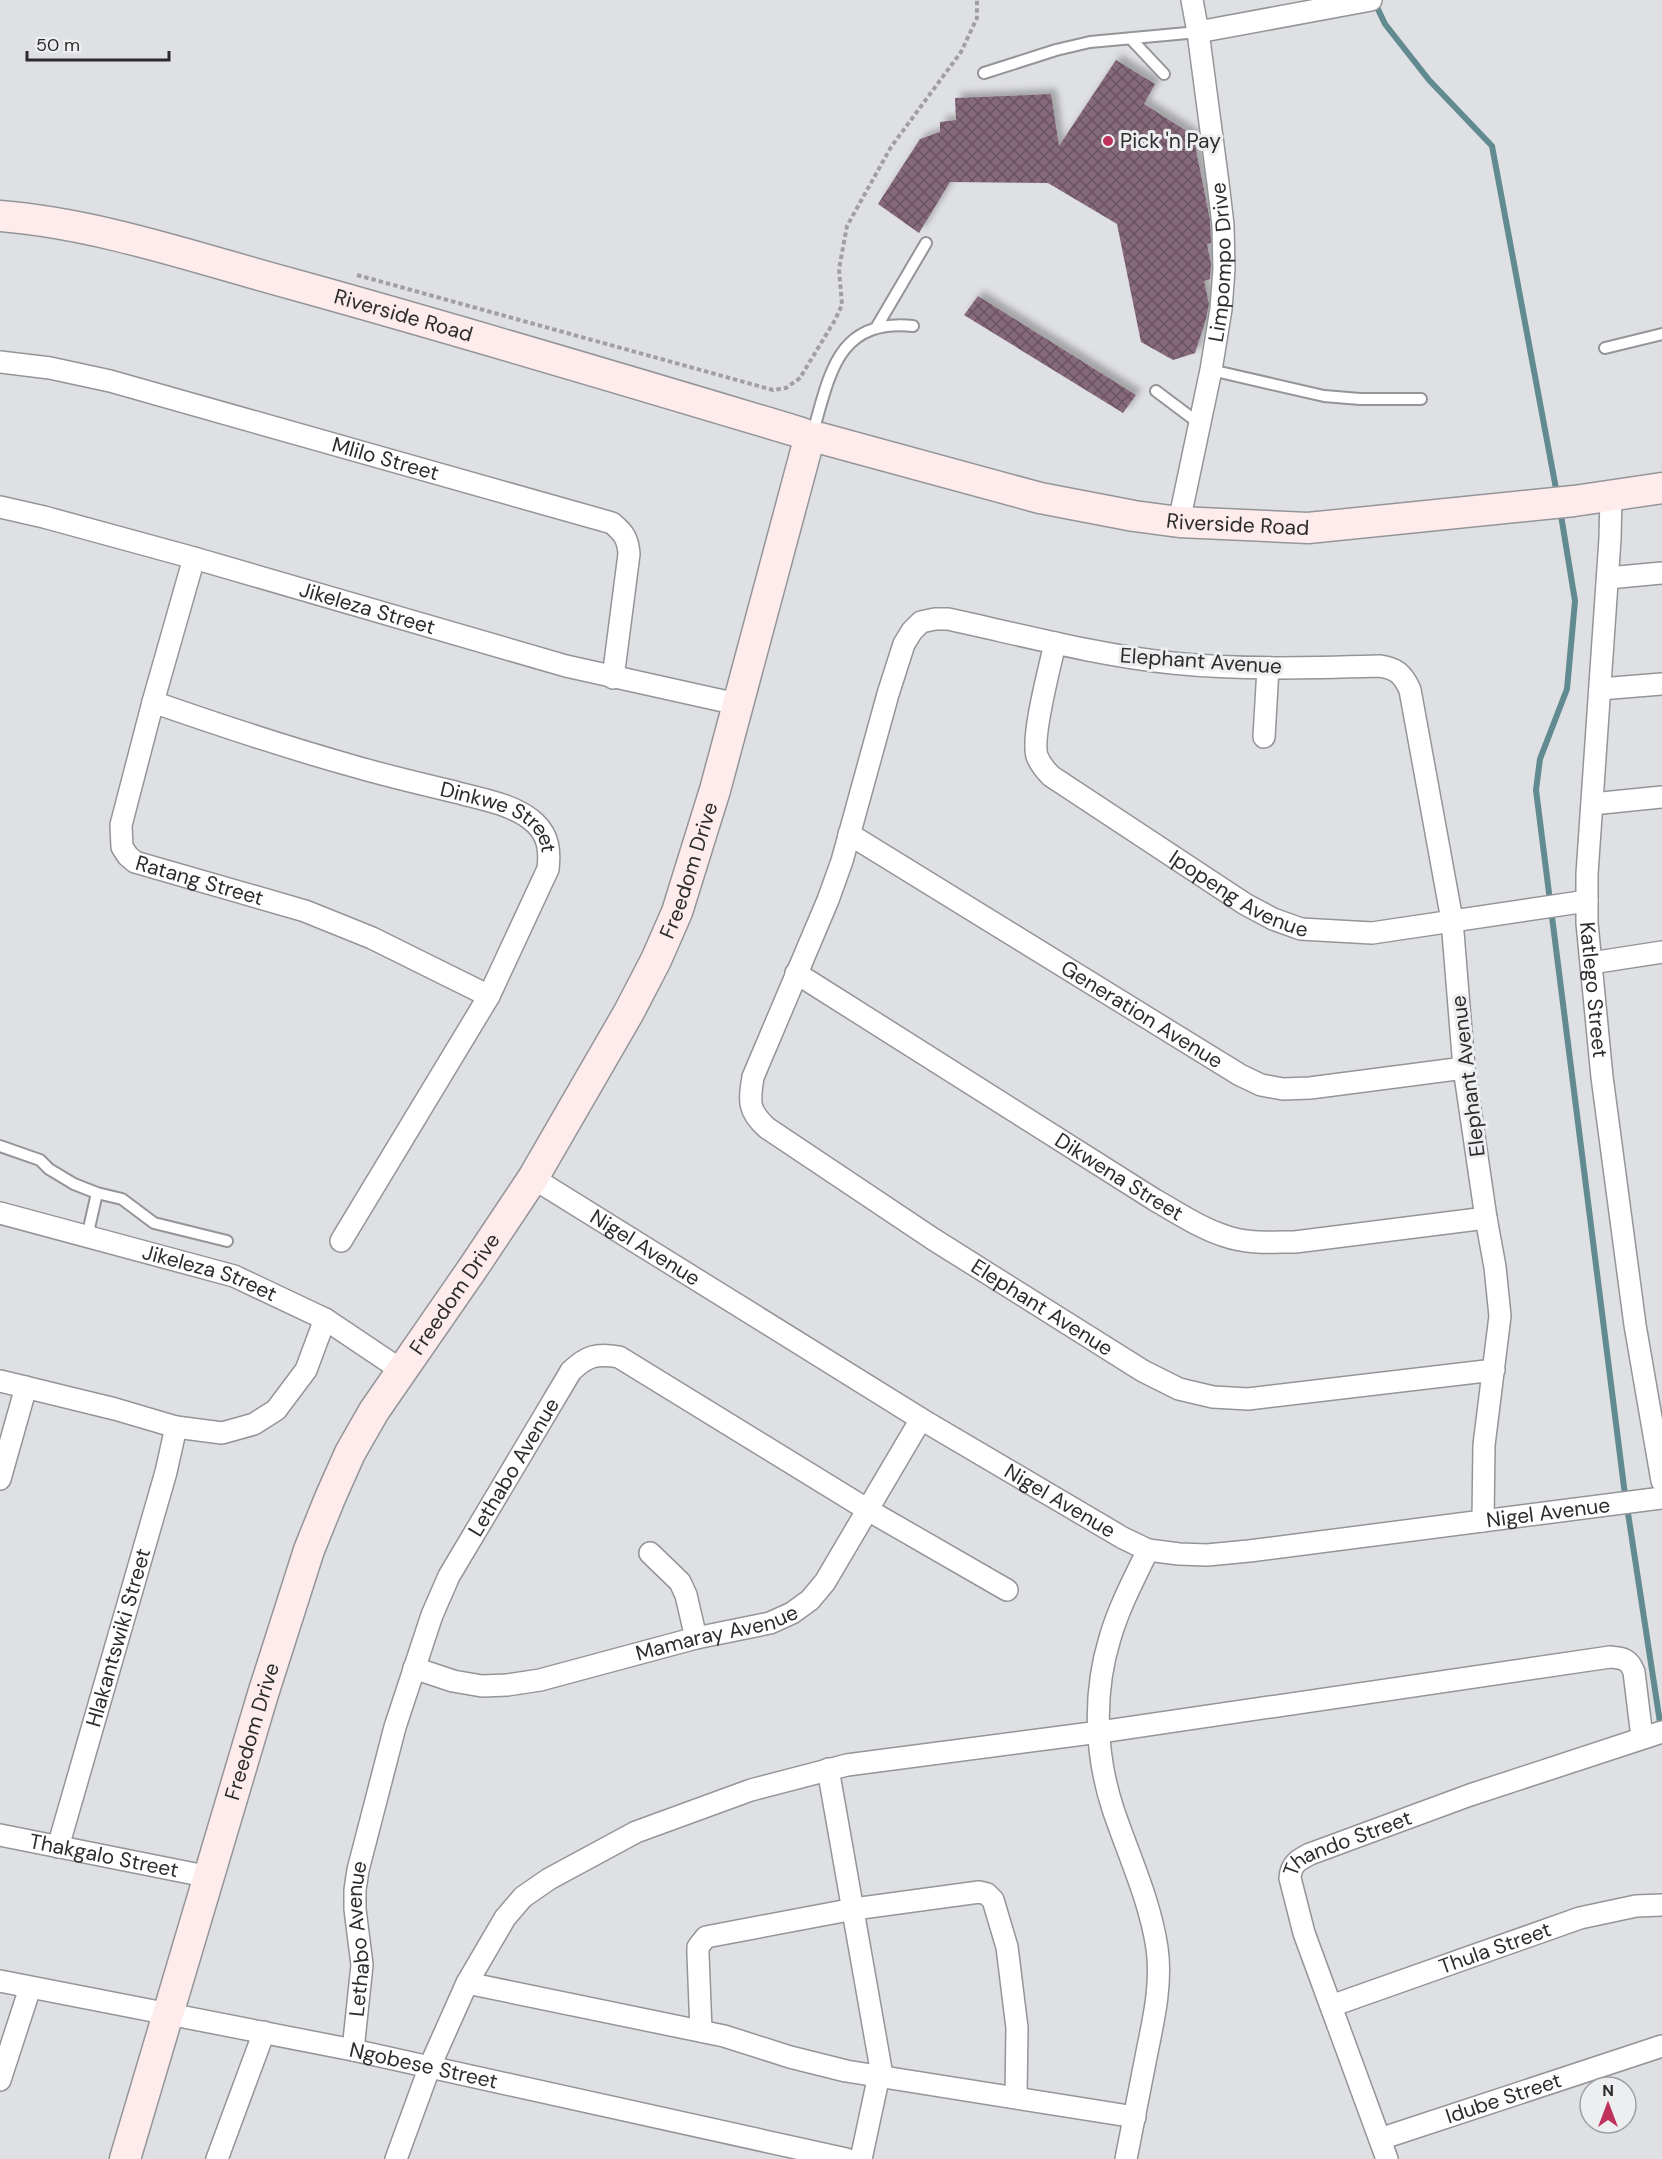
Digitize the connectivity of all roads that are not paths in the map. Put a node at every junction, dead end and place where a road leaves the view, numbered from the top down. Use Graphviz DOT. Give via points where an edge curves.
graph roads {
  1 [pos="1192,0"];
  2 [pos="1371,0"];
  3 [pos="1198,32"];
  4 [pos="1132,40"];
  5 [pos="984,73"];
  6 [pos="1164,74"];
  7 [pos="0,216"];
  8 [pos="926,243"];
  9 [pos="913,326"];
  10 [pos="876,328"];
  11 [pos="1662,334"];
  12 [pos="1605,348"];
  13 [pos="0,362"];
  14 [pos="1210,370"];
  15 [pos="1156,391"];
  16 [pos="1420,399"];
  17 [pos="1201,424"];
  18 [pos="811,435"];
  19 [pos="1662,488"];
  20 [pos="1611,496"];
  21 [pos="0,507"];
  22 [pos="1179,522"];
  23 [pos="194,558"];
  24 [pos="1662,573"];
  25 [pos="1608,578"];
  26 [pos="1055,643"];
  27 [pos="1268,668"];
  28 [pos="613,678"];
  29 [pos="1662,684"];
  30 [pos="1600,689"];
  31 [pos="153,702"];
  32 [pos="737,704"];
  33 [pos="1264,737"];
  34 [pos="1662,797"];
  35 [pos="1592,804"];
  36 [pos="849,834"];
  37 [pos="1587,901"];
  38 [pos="1452,920"];
  39 [pos="1662,952"];
  40 [pos="1591,963"];
  41 [pos="796,973"];
  42 [pos="489,996"];
  43 [pos="1464,1068"];
  44 [pos="0,1146"];
  45 [pos="533,1178"];
  46 [pos="97,1193"];
  47 [pos="0,1213"];
  48 [pos="1486,1218"];
  49 [pos="87,1237"];
  50 [pos="227,1241"];
  51 [pos="341,1241"];
  52 [pos="325,1319"];
  53 [pos="401,1370"];
  54 [pos="1494,1370"];
  55 [pos="0,1381"];
  56 [pos="26,1387"];
  57 [pos="921,1419"];
  58 [pos="176,1427"];
  59 [pos="0,1479"];
  60 [pos="1662,1481"];
  61 [pos="1662,1498"];
  62 [pos="868,1510"];
  63 [pos="1482,1521"];
  64 [pos="1148,1550"];
  65 [pos="650,1553"];
  66 [pos="1008,1590"];
  67 [pos="696,1638"];
  68 [pos="414,1668"];
  69 [pos="1098,1731"];
  70 [pos="1652,1734"];
  71 [pos="828,1769"];
  72 [pos="0,1835"];
  73 [pos="58,1847"];
  74 [pos="210,1877"];
  75 [pos="1662,1905"];
  76 [pos="854,1909"];
  77 [pos="0,1981"];
  78 [pos="467,1983"];
  79 [pos="30,1988"];
  80 [pos="1331,2006"];
  81 [pos="170,2014"];
  82 [pos="700,2031"];
  83 [pos="264,2032"];
  84 [pos="7,2034"];
  85 [pos="1662,2046"];
  86 [pos="353,2050"];
  87 [pos="430,2066"];
  88 [pos="881,2075"];
  89 [pos="0,2080"];
  90 [pos="1016,2097"];
  91 [pos="1135,2117"];
  92 [pos="1380,2139"];
  93 [pos="400,2158"];
  94 [pos="125,2159"];
  95 [pos="217,2159"];
  96 [pos="846,2159"];
  97 [pos="861,2159"];
  98 [pos="1125,2159"];
  99 [pos="1387,2159"];
  1 -- 3 [label="street, Limpompo Drive"];
  2 -- 3 [label="street"];
  3 -- 4 [label="lane"];
  3 -- 14 [label="street, Limpompo Drive" via="1223,225 1221,309"];
  4 -- 5 [label="lane" via="1090,42"];
  4 -- 6 [label="lane"];
  7 -- 18 [label="street, Riverside Road" via="78,228 153,246 486,338"];
  8 -- 10 [label="lane"];
  9 -- 10 [label="lane" via="892,324"];
  10 -- 18 [label="lane" via="847,345 829,379"];
  11 -- 12 [label="lane"];
  13 -- 28 [label="street, Mlilo Street" via="110,381 612,524 628,540 629,554"];
  14 -- 16 [label="lane" via="1324,396"];
  14 -- 17 [label="street, Limpompo Drive"];
  15 -- 17 [label="lane"];
  17 -- 22 [label="street, Limpompo Drive"];
  18 -- 22 [label="street, Riverside Road" via="1040,498"];
  18 -- 32 [label="street, Freedom Drive"];
  19 -- 20 [label="street, Riverside Road"];
  20 -- 22 [label="street, Riverside Road" via="1308,528"];
  20 -- 25 [label="street, Katlego Street"];
  21 -- 23 [label="street, Jikeleza Street"];
  23 -- 28 [label="street, Jikeleza Street"];
  23 -- 31 [label="street, Ratang Street"];
  24 -- 25 [label="street"];
  25 -- 30 [label="street, Katlego Street"];
  26 -- 27 [label="street, Elephant Avenue" via="1173,663"];
  26 -- 36 [label="street, Elephant Avenue" via="948,619 916,626 904,644"];
  26 -- 38 [label="street, Ipopeng Avenue" via="1036,744 1037,755 1051,776 1273,919 1301,929 1372,933"];
  27 -- 33 [label="street"];
  27 -- 38 [label="street, Elephant Avenue" via="1379,666 1391,668 1405,678"];
  28 -- 32 [label="street, Jikeleza Street"];
  29 -- 30 [label="street"];
  30 -- 35 [label="street, Katlego Street"];
  31 -- 42 [label="street, Ratang Street" via="121,825 122,847 128,856 135,862 305,911 372,938"];
  31 -- 42 [label="street, Dinkwe Street" via="281,745 494,803 535,823 547,840 548,869"];
  32 -- 45 [label="street, Freedom Drive" via="716,790 677,912 629,1012"];
  34 -- 35 [label="street"];
  35 -- 37 [label="street, Katlego Street"];
  36 -- 41 [label="street, Elephant Avenue" via="828,900"];
  36 -- 43 [label="street, Generation Avenue" via="1261,1085 1310,1088"];
  37 -- 38 [label="street, Ipopeng Avenue"];
  37 -- 40 [label="street, Katlego Street"];
  38 -- 43 [label="street, Elephant Avenue"];
  39 -- 40 [label="street"];
  40 -- 60 [label="street, Katlego Street" via="1633,1314"];
  41 -- 48 [label="street, Dikwena Street" via="1155,1200 1227,1237 1295,1242"];
  41 -- 54 [label="street, Elephant Avenue" via="753,1077 750,1094 755,1117 933,1239 1143,1371 1179,1389 1213,1397 1248,1399"];
  42 -- 51 [label="street, Dinkwe Street"];
  43 -- 48 [label="street, Elephant Avenue"];
  44 -- 46 [label="lane" via="40,1160 74,1184"];
  45 -- 53 [label="street, Freedom Drive"];
  45 -- 57 [label="street, Nigel Avenue"];
  46 -- 49 [label="lane"];
  46 -- 50 [label="lane" via="122,1199 153,1223"];
  47 -- 49 [label="street, Jikeleza Street"];
  48 -- 54 [label="street, Elephant Avenue" via="1500,1316"];
  49 -- 52 [label="street, Jikeleza Street" via="234,1276"];
  52 -- 53 [label="street, Jikeleza Street"];
  52 -- 58 [label="street" via="306,1370 276,1410 254,1424 222,1433"];
  53 -- 74 [label="street, Freedom Drive" via="350,1453 309,1551"];
  54 -- 63 [label="street" via="1484,1445"];
  55 -- 56 [label="street"];
  56 -- 58 [label="street"];
  56 -- 59 [label="street"];
  57 -- 62 [label="street, Mamaray Avenue"];
  57 -- 64 [label="street, Nigel Avenue"];
  58 -- 73 [label="street, Hlakantswiki Street"];
  61 -- 63 [label="street, Nigel Avenue"];
  62 -- 66 [label="street, Lethabo Avenue"];
  62 -- 67 [label="street, Mamaray Avenue" via="810,1600 770,1623"];
  62 -- 68 [label="street, Lethabo Avenue" via="618,1357 590,1357 571,1371 449,1576"];
  63 -- 64 [label="street, Nigel Avenue" via="1218,1554"];
  64 -- 69 [label="street" via="1110,1638 1102,1671"];
  65 -- 67 [label="street" via="680,1582"];
  67 -- 68 [label="street, Mamaray Avenue" via="540,1680 507,1685 453,1681"];
  68 -- 86 [label="street, Lethabo Avenue" via="395,1727 357,1880 362,1965"];
  69 -- 70 [label="street" via="1610,1657 1624,1658 1631,1664"];
  69 -- 71 [label="street"];
  69 -- 91 [label="street" via="1105,1784 1158,1948 1155,2014"];
  70 -- 80 [label="street, Thando Street" via="1470,1795 1296,1861 1290,1878 1304,1933"];
  71 -- 76 [label="street"];
  71 -- 78 [label="street" via="751,1790 636,1832 549,1879 523,1897 505,1918"];
  72 -- 73 [label="street, Thakgalo Street"];
  73 -- 74 [label="street, Thakgalo Street"];
  74 -- 81 [label="street, Freedom Drive"];
  75 -- 80 [label="street, Thula Street" via="1636,1906 1580,1918"];
  76 -- 82 [label="street" via="715,1935 701,1941"];
  76 -- 88 [label="street"];
  76 -- 90 [label="street" via="979,1892 993,1900 1014,1989"];
  77 -- 79 [label="street, Ngobese Street"];
  78 -- 82 [label="street"];
  78 -- 87 [label="street"];
  79 -- 81 [label="street, Ngobese Street"];
  79 -- 84 [label="street"];
  80 -- 92 [label="street, Thando Street"];
  81 -- 83 [label="street, Ngobese Street"];
  81 -- 94 [label="street, Freedom Drive"];
  82 -- 88 [label="street" via="746,2041 818,2065"];
  83 -- 86 [label="street, Ngobese Street"];
  83 -- 95 [label="street"];
  84 -- 89 [label="street"];
  85 -- 92 [label="street, Idube Street"];
  86 -- 87 [label="street, Ngobese Street"];
  87 -- 93 [label="street"];
  87 -- 96 [label="street, Ngobese Street"];
  88 -- 90 [label="street"];
  88 -- 97 [label="street"];
  90 -- 91 [label="street"];
  91 -- 98 [label="street"];
  92 -- 99 [label="street, Thando Street"];
}
